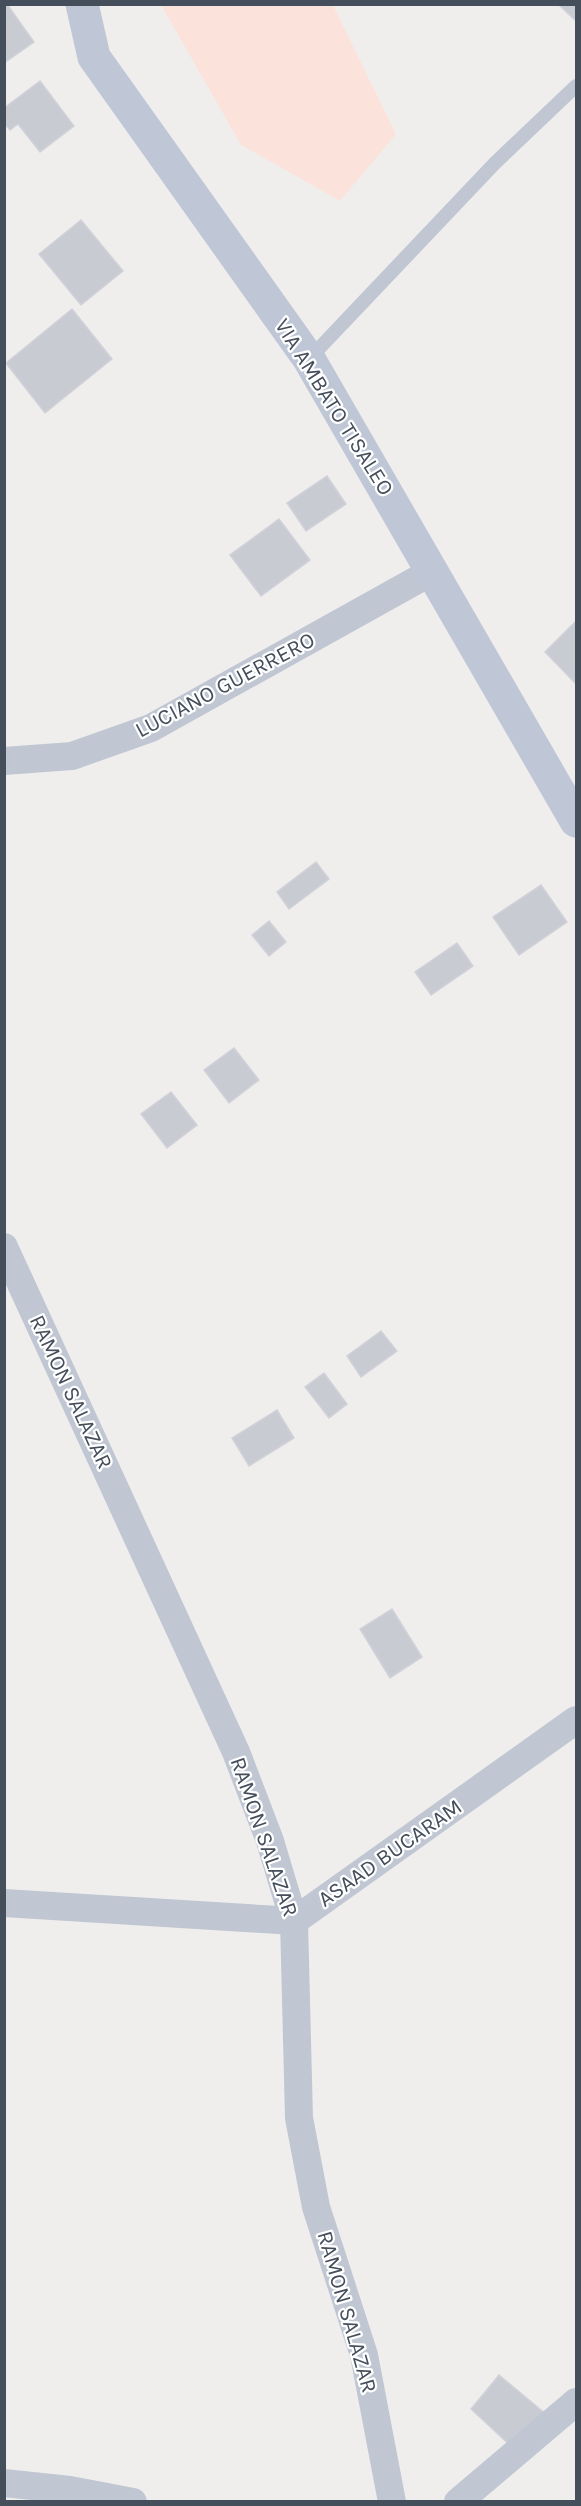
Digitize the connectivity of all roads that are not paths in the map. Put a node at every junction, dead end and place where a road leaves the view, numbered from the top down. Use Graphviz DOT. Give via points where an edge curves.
graph roads {
  1 [pos="82,4"];
  2 [pos="576,86"];
  3 [pos="309,359"];
  4 [pos="433,571"];
  5 [pos="4,761"];
  6 [pos="576,820"];
  7 [pos="4,1247"];
  8 [pos="576,1720"];
  9 [pos="4,1903"];
  10 [pos="294,1921"];
  11 [pos="576,2402"];
  12 [pos="4,2483"];
  13 [pos="133,2502"];
  14 [pos="392,2502"];
  15 [pos="458,2502"];
  1 -- 3 [label="main road, VIA AMBATO TISALEO" via="94,57"];
  2 -- 3 [label="lane" via="495,163"];
  3 -- 4 [label="main road, VIA AMBATO TISALEO"];
  4 -- 5 [label="street, LUCIANO GUERRERO" via="151,728 72,756"];
  4 -- 6 [label="main road, VIA AMBATO TISALEO"];
  7 -- 10 [label="street, RAMON SALAZAR" via="236,1752 270,1841"];
  8 -- 10 [label="street, ASAAD BUCARAM"];
  9 -- 10 [label="street, ASAAD BUCARAM"];
  10 -- 14 [label="street, RAMON SALAZAR" via="299,2118 316,2207 364,2355"];
  11 -- 15 [label="street"];
  12 -- 13 [label="street"];
}
